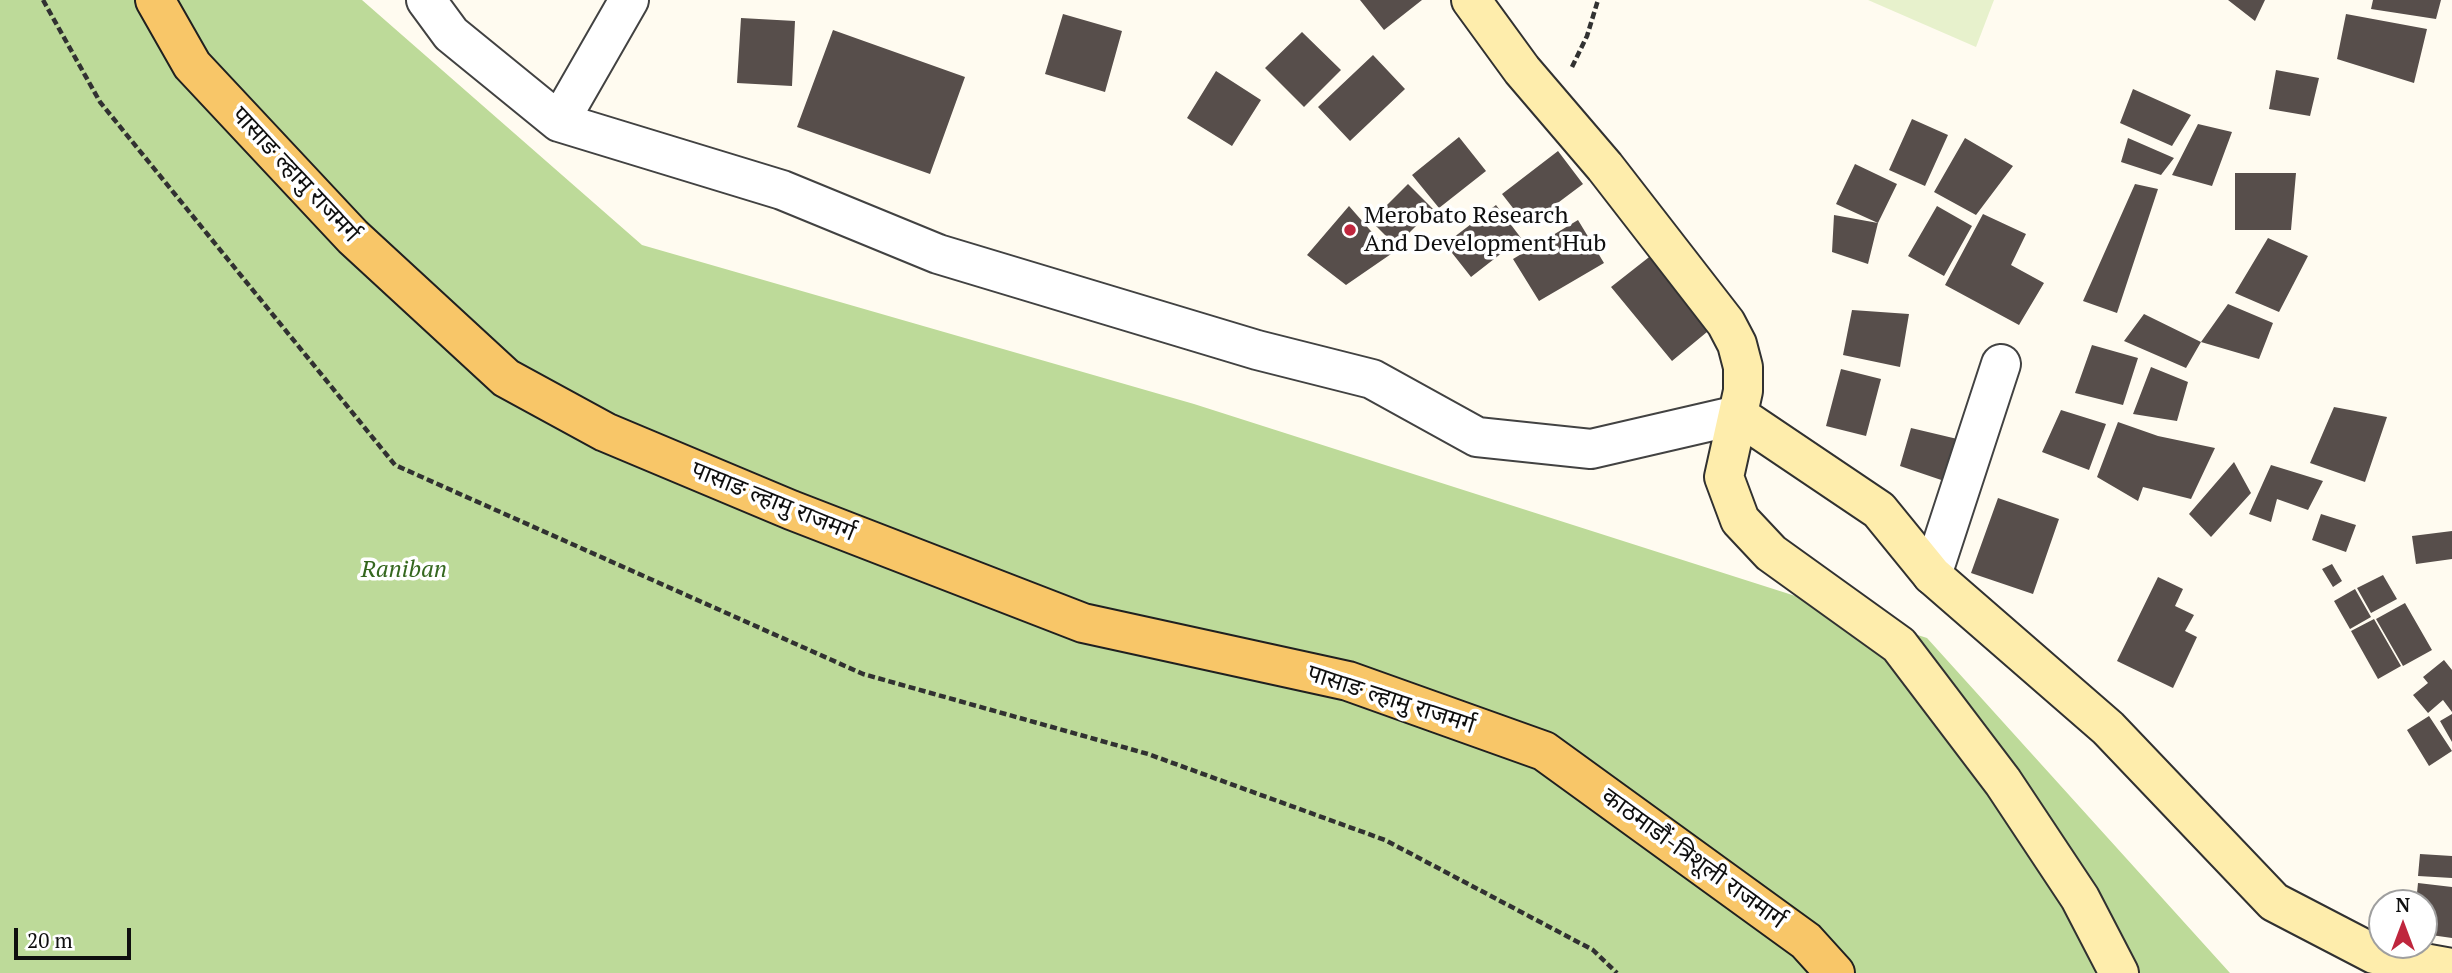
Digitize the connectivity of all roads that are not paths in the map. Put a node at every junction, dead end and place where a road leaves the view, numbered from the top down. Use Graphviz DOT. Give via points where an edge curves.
graph roads {
  1 [pos="155,0"];
  2 [pos="426,0"];
  3 [pos="629,0"];
  4 [pos="1471,0"];
  5 [pos="559,122"];
  6 [pos="2001,364"];
  7 [pos="1738,415"];
  8 [pos="1933,575"];
  9 [pos="1544,751"];
  10 [pos="2452,968"];
  11 [pos="1835,973"];
  12 [pos="2119,973"];
  1 -- 9 [label="main road, पासाङ ल्हामु राजमर्ग" via="192,65 353,237 506,379 606,432 791,510 1083,623 1348,681"];
  2 -- 5 [label="street" via="451,34"];
  3 -- 5 [label="street"];
  4 -- 7 [label="street" via="1726,323 1742,368"];
  5 -- 7 [label="street" via="782,190 938,254 1257,350 1372,379 1476,437 1591,449"];
  6 -- 8 [label="street"];
  7 -- 8 [label="street" via="1879,510"];
  7 -- 12 [label="street" via="1724,477 1740,520 1771,553 1899,645 2003,782 2080,898"];
  8 -- 10 [label="street" via="2108,728 2274,902 2374,954"];
  9 -- 11 [label="main road, काठमाडौं-त्रिशूली राजमार्ग" via="1806,941"];
}
